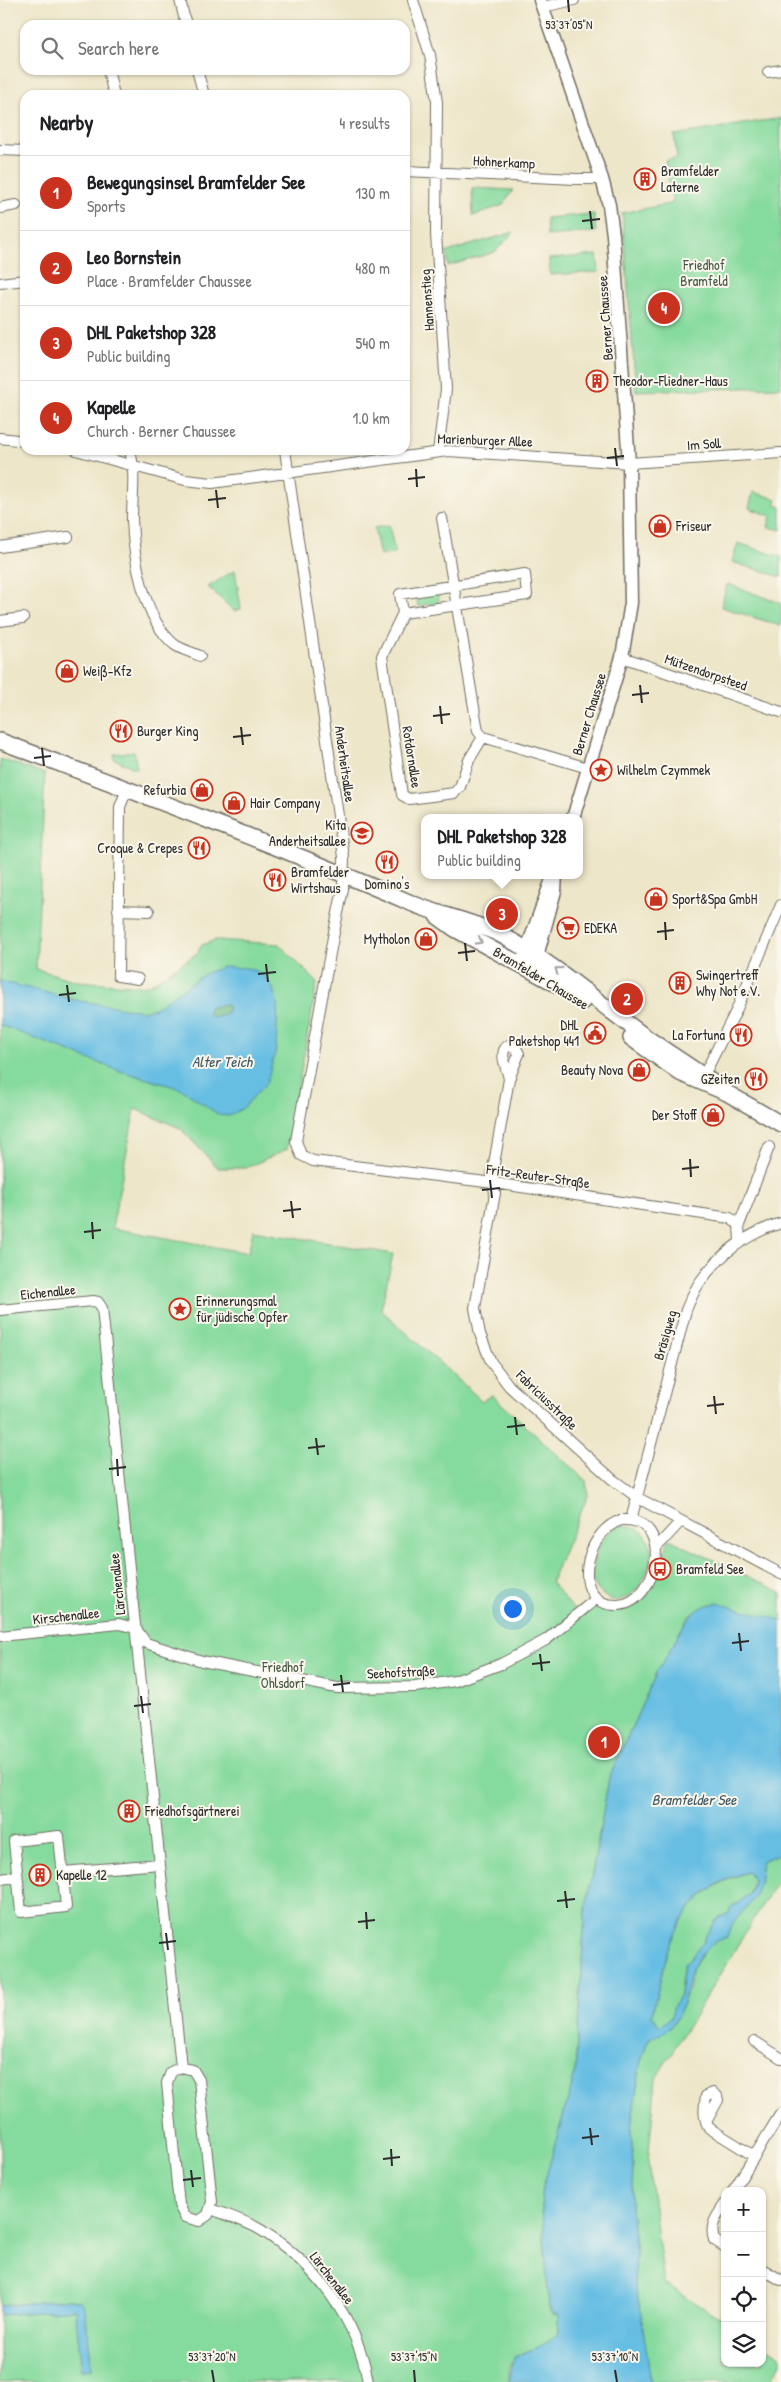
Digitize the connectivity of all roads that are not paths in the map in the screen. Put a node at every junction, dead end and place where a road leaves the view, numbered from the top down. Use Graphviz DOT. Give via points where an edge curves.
graph roads {
  1 [pos="180,0"];
  2 [pos="413,0"];
  3 [pos="574,0"];
  4 [pos="541,3"];
  5 [pos="185,20"];
  6 [pos="781,70"];
  7 [pos="768,72"];
  8 [pos="109,75"];
  9 [pos="198,75"];
  10 [pos="113,90"];
  11 [pos="203,90"];
  12 [pos="0,150"];
  13 [pos="20,151"];
  14 [pos="410,171"];
  15 [pos="436,172"];
  16 [pos="602,179"];
  17 [pos="16,205"];
  18 [pos="0,208"];
  19 [pos="20,281"];
  20 [pos="0,283"];
  21 [pos="0,438"];
  22 [pos="20,440"];
  23 [pos="438,452"];
  24 [pos="781,453"];
  25 [pos="94,455"];
  26 [pos="131,455"];
  27 [pos="286,455"];
  28 [pos="629,463"];
  29 [pos="133,466"];
  30 [pos="288,474"];
  31 [pos="442,518"];
  32 [pos="68,538"];
  33 [pos="0,547"];
  34 [pos="454,585"];
  35 [pos="457,605"];
  36 [pos="403,613"];
  37 [pos="23,618"];
  38 [pos="0,621"];
  39 [pos="200,656"];
  40 [pos="622,657"];
  41 [pos="781,712"];
  42 [pos="483,736"];
  43 [pos="0,741"];
  44 [pos="588,768"];
  45 [pos="127,789"];
  46 [pos="573,814"];
  47 [pos="344,874"];
  48 [pos="555,879"];
  49 [pos="781,905"];
  50 [pos="118,910"];
  51 [pos="149,910"];
  52 [pos="430,911"];
  53 [pos="531,952"];
  54 [pos="523,965"];
  55 [pos="138,979"];
  56 [pos="704,1074"];
  57 [pos="509,1079"];
  58 [pos="727,1094"];
  59 [pos="781,1124"];
  60 [pos="769,1147"];
  61 [pos="313,1161"];
  62 [pos="494,1184"];
  63 [pos="781,1223"];
  64 [pos="740,1225"];
  65 [pos="740,1241"];
  66 [pos="98,1302"];
  67 [pos="0,1310"];
  68 [pos="638,1498"];
  69 [pos="630,1520"];
  70 [pos="681,1521"];
  71 [pos="656,1548"];
  72 [pos="781,1574"];
  73 [pos="597,1598"];
  74 [pos="135,1628"];
  75 [pos="0,1636"];
  76 [pos="160,1864"];
  77 [pos="63,1872"];
  78 [pos="18,1877"];
  79 [pos="0,1879"];
  80 [pos="754,2041"];
  81 [pos="781,2058"];
  82 [pos="181,2067"];
  83 [pos="781,2113"];
  84 [pos="706,2122"];
  85 [pos="754,2156"];
  86 [pos="735,2187"];
  87 [pos="211,2209"];
  88 [pos="721,2210"];
  89 [pos="721,2244"];
  90 [pos="766,2271"];
  91 [pos="781,2280"];
  92 [pos="368,2382"];
  1 -- 5 [label="street"];
  2 -- 15 [label="street, Hannenstieg" via="430,55 437,102"];
  3 -- 4 [label="street"];
  4 -- 16 [label="street, Berner Chaussee"];
  6 -- 7 [label="street"];
  8 -- 10 [label="street"];
  9 -- 11 [label="street"];
  12 -- 13 [label="street"];
  14 -- 15 [label="street, Hohnerkamp"];
  15 -- 16 [label="street, Hohnerkamp"];
  15 -- 23 [label="street, Hannenstieg" via="436,234 446,389"];
  16 -- 28 [label="street, Berner Chaussee" via="613,235"];
  17 -- 18 [label="street"];
  19 -- 20 [label="street"];
  21 -- 22 [label="street"];
  23 -- 28 [label="street, Marienburger Allee"];
  23 -- 30 [label="street, Marienburger Allee"];
  24 -- 28 [label="street, Im Soll"];
  25 -- 29 [label="street, Marienburger Allee"];
  26 -- 29 [label="street"];
  27 -- 30 [label="street, Anderheitsallee"];
  28 -- 40 [label="street, Berner Chaussee" via="631,603"];
  29 -- 30 [label="street, Marienburger Allee" via="199,482"];
  29 -- 39 [label="street" via="133,529 146,599 173,644"];
  30 -- 47 [label="street, Anderheitsallee"];
  31 -- 34 [label="street"];
  32 -- 33 [label="street"];
  34 -- 35 [label="street"];
  34 -- 35 [label="street, Rotdornallee" via="525,574 527,595"];
  34 -- 36 [label="street, Rotdornallee" via="400,594"];
  35 -- 36 [label="street, Rotdornallee"];
  35 -- 42 [label="street" via="478,730"];
  36 -- 42 [label="street, Rotdornallee" via="382,656 402,795 409,799 454,793 460,788 469,760"];
  37 -- 38 [label="street"];
  40 -- 41 [label="street, Mützendorpsteed"];
  40 -- 44 [label="street, Berner Chaussee"];
  42 -- 44 [label="street"];
  43 -- 45 [label="main road, Bramfelder Chaussee"];
  44 -- 46 [label="street, Berner Chaussee"];
  45 -- 47 [label="main road, Bramfelder Chaussee"];
  45 -- 50 [label="street" via="120,807"];
  47 -- 52 [label="main road, Bramfelder Chaussee"];
  47 -- 61 [label="street, Anderheitsallee" via="296,1141 301,1155"];
  48 -- 53 [label="street" via="555,891"];
  49 -- 56 [label="street" via="736,1010"];
  50 -- 51 [label="street"];
  50 -- 55 [label="street" via="118,976"];
  52 -- 53 [label="main road, Bramfelder Chaussee" via="460,918 502,935"];
  52 -- 54 [label="main road, Bramfelder Chaussee, one-way" via="455,929"];
  53 -- 54 [label="street"];
  56 -- 53 [label="main road, Bramfelder Chaussee, one-way" via="643,1035"];
  54 -- 58 [label="main road, Bramfelder Chaussee" via="569,991 672,1069"];
  56 -- 58 [label="main road, Bramfelder Chaussee"];
  57 -- 62 [label="street, Fabriciusstraße" via="492,1176"];
  58 -- 59 [label="main road, Bramfelder Chaussee"];
  60 -- 64 [label="street"];
  61 -- 62 [label="street, Fritz-Reuter-Straße"];
  62 -- 64 [label="street, Fritz-Reuter-Straße" via="730,1218"];
  62 -- 68 [label="street, Fabriciusstraße" via="475,1308 480,1334 491,1362 509,1386 542,1418"];
  63 -- 65 [label="street, Bräsigweg"];
  64 -- 65 [label="street"];
  65 -- 68 [label="street, Bräsigweg" via="699,1282 686,1310"];
  66 -- 67 [label="street, Eichenallee"];
  66 -- 74 [label="street, Lärchenallee" via="102,1308"];
  68 -- 69 [label="street, Bräsigweg"];
  68 -- 70 [label="street, Fabriciusstraße"];
  69 -- 71 [label="street" via="648,1531"];
  69 -- 73 [label="street" via="612,1524 597,1539 587,1571 589,1588"];
  70 -- 71 [label="street"];
  70 -- 72 [label="street, Fabriciusstraße"];
  71 -- 73 [label="street" via="649,1578 634,1599 615,1605"];
  73 -- 74 [label="street, Seehofstraße" via="546,1640 501,1664 455,1681 414,1687 337,1688 202,1661 146,1643"];
  74 -- 75 [label="street, Kirschenallee" via="119,1624"];
  74 -- 76 [label="street, Lärchenallee"];
  76 -- 77 [label="street"];
  76 -- 82 [label="street, Lärchenallee"];
  77 -- 78 [label="street" via="66,1907 49,1909 21,1912"];
  77 -- 78 [label="street" via="59,1836 14,1841"];
  78 -- 79 [label="street"];
  80 -- 81 [label="street"];
  82 -- 87 [label="street" via="193,2070 199,2080"];
  82 -- 87 [label="street" via="171,2072 167,2083 180,2210 194,2221 206,2217"];
  83 -- 85 [label="street"];
  84 -- 85 [label="street" via="710,2128"];
  85 -- 86 [label="street"];
  87 -- 92 [label="street, Lärchenallee" via="259,2228 308,2267 344,2316 358,2345"];
  88 -- 89 [label="street" via="711,2232 714,2240"];
  90 -- 91 [label="street"];
}
